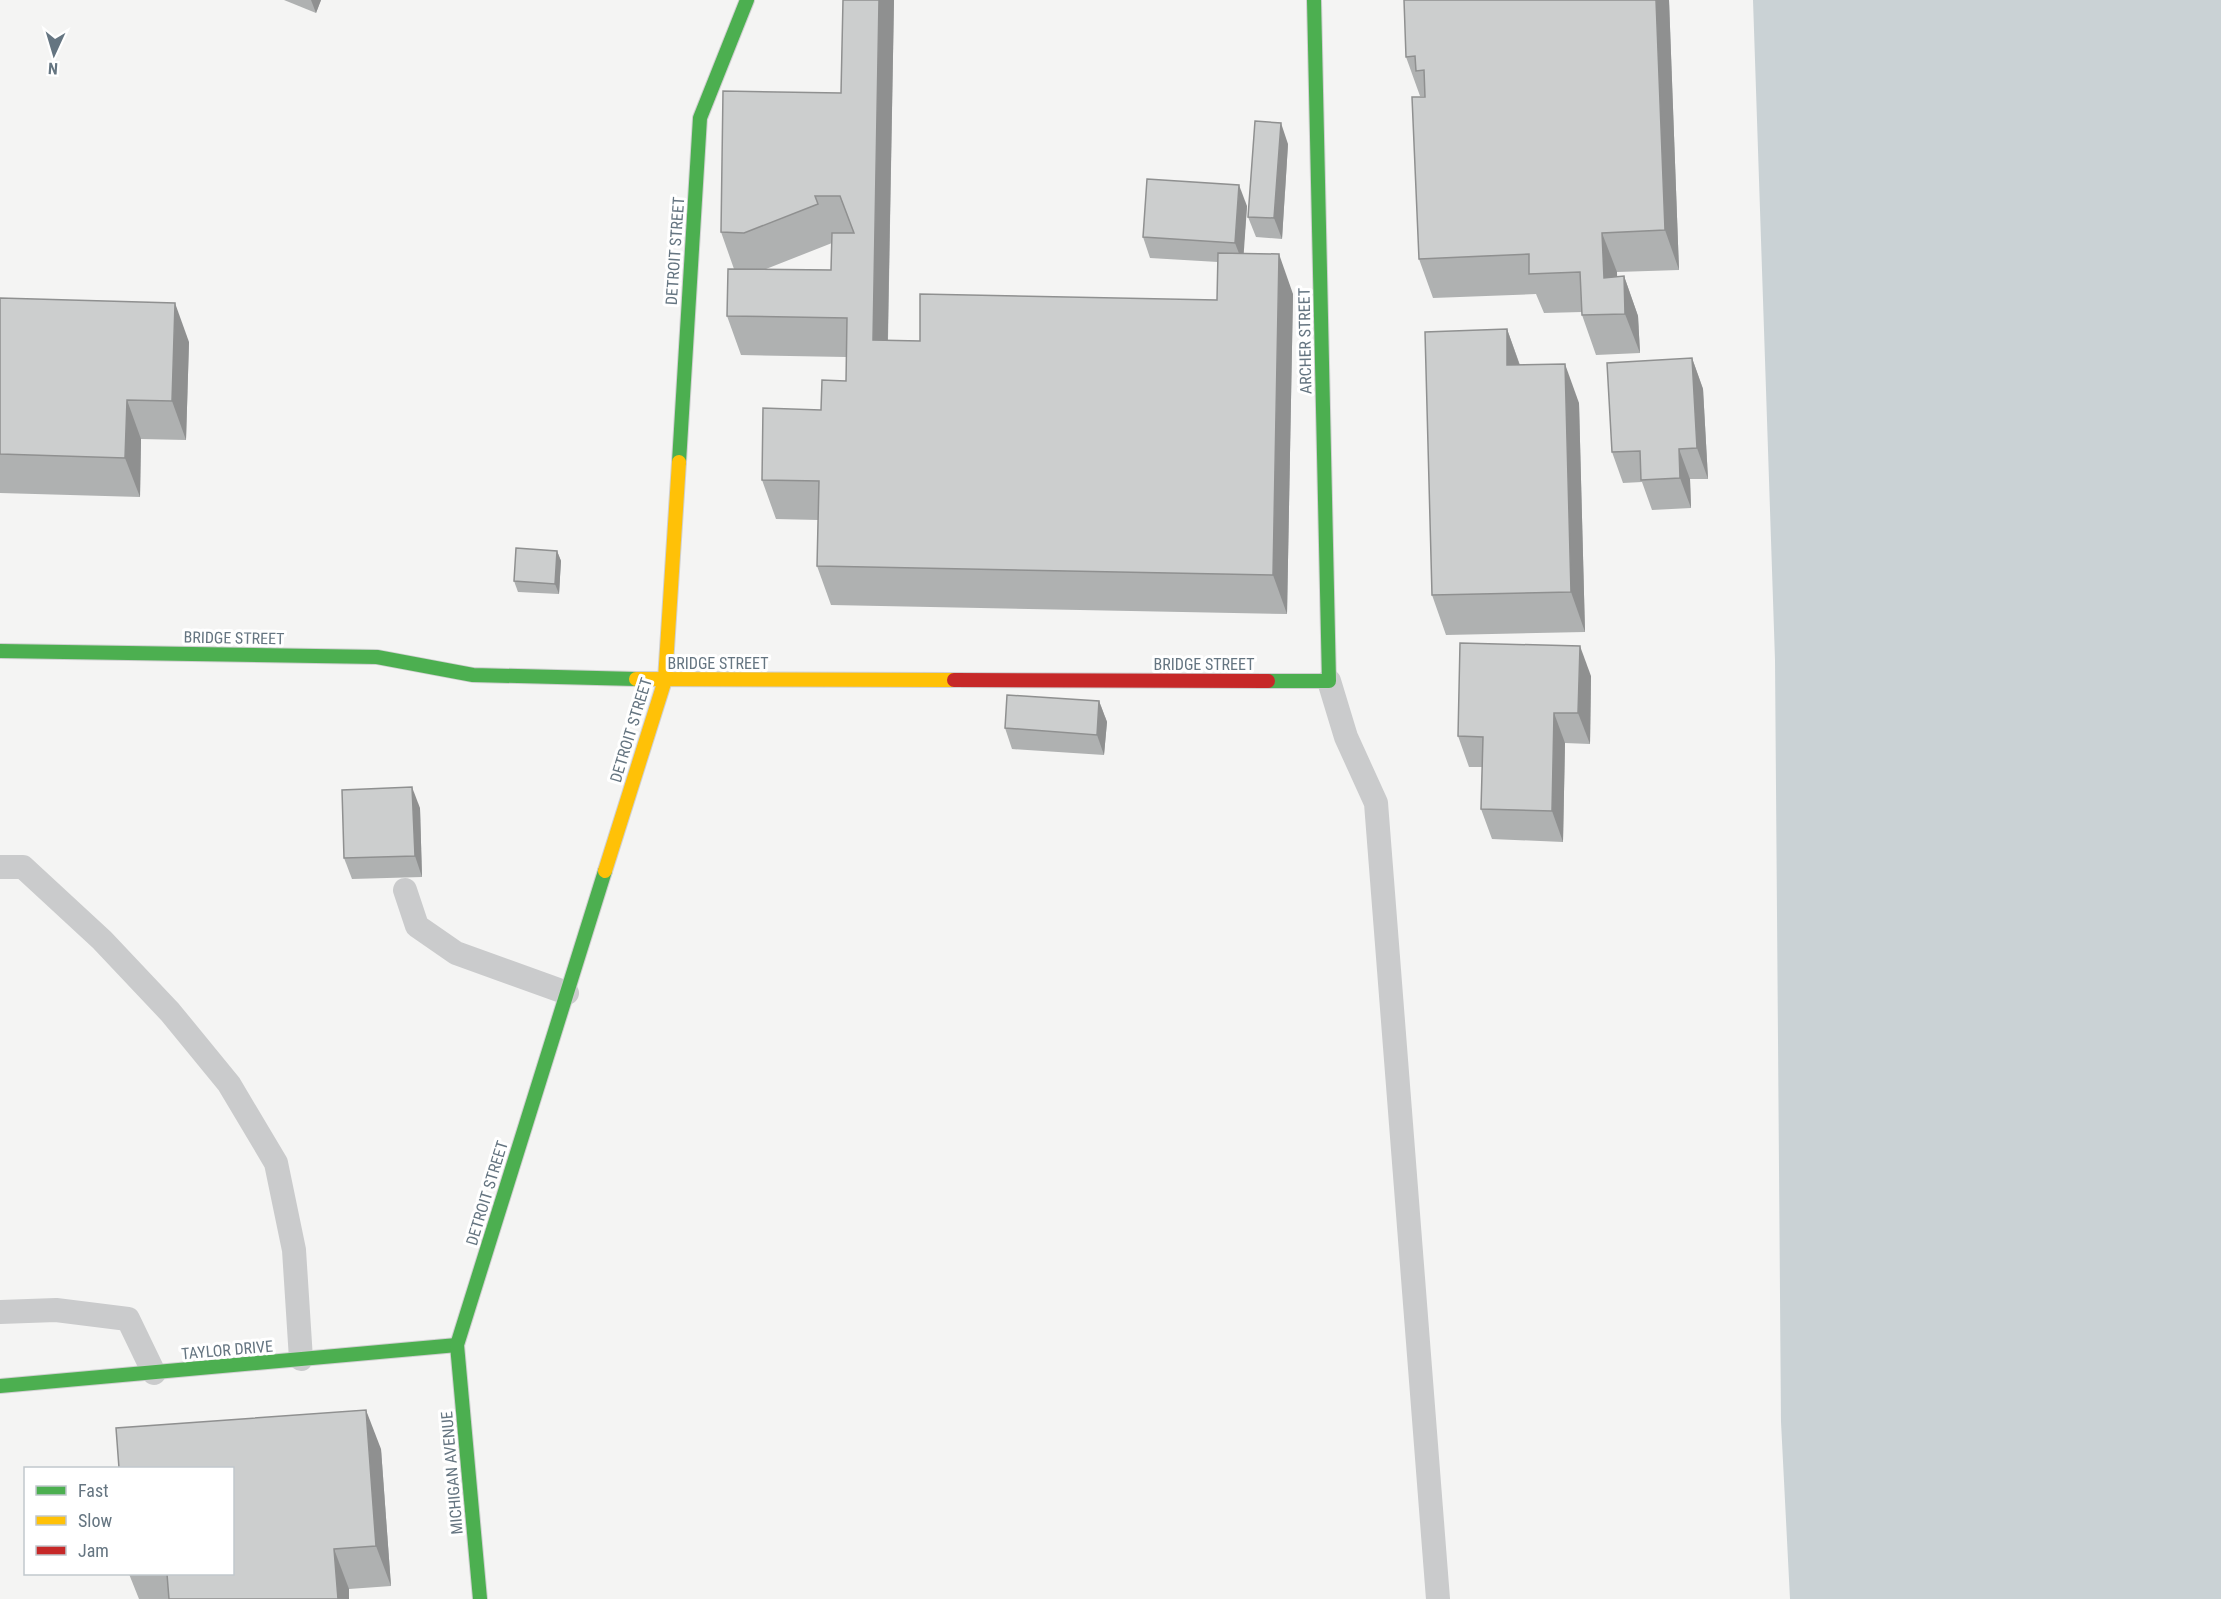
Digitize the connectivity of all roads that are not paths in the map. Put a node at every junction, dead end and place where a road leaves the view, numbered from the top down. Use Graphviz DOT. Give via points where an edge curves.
graph roads {
  1 [pos="747,0"];
  2 [pos="1314,0"];
  3 [pos="0,651"];
  4 [pos="665,680"];
  5 [pos="1329,681"];
  6 [pos="0,867"];
  7 [pos="405,890"];
  8 [pos="567,993"];
  9 [pos="0,1312"];
  10 [pos="457,1344"];
  11 [pos="301,1359"];
  12 [pos="154,1373"];
  13 [pos="0,1386"];
  14 [pos="480,1599"];
  15 [pos="1438,1599"];
  1 -- 4 [label="street, DETROIT STREET" via="700,118"];
  2 -- 5 [label="street, ARCHER STREET"];
  3 -- 4 [label="street, BRIDGE STREET" via="377,657 473,675"];
  4 -- 5 [label="street, BRIDGE STREET"];
  4 -- 8 [label="street, DETROIT STREET"];
  5 -- 15 [label="lane" via="1346,737 1376,803"];
  6 -- 11 [label="lane" via="23,867 102,940 170,1012 229,1084 276,1163 294,1250"];
  7 -- 8 [label="lane" via="417,926 456,953"];
  8 -- 10 [label="street, DETROIT STREET"];
  9 -- 12 [label="lane" via="56,1310 128,1320"];
  10 -- 11 [label="street, TAYLOR DRIVE"];
  10 -- 14 [label="street, MICHIGAN AVENUE"];
  11 -- 12 [label="street, TAYLOR DRIVE"];
  12 -- 13 [label="street, TAYLOR DRIVE"];
}
